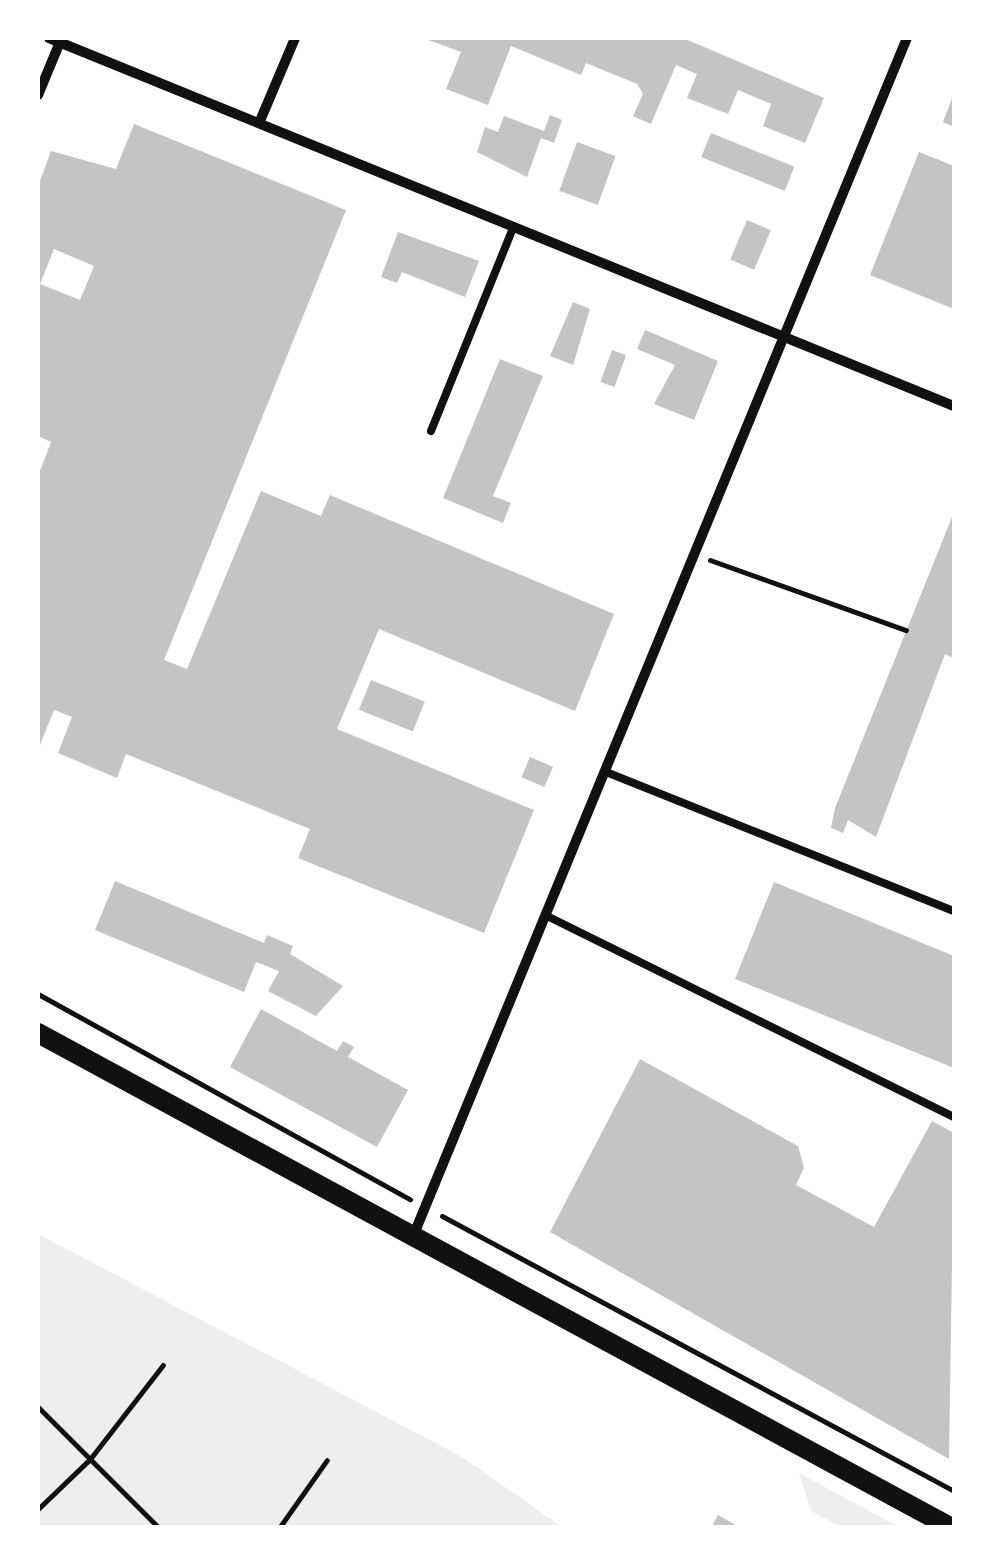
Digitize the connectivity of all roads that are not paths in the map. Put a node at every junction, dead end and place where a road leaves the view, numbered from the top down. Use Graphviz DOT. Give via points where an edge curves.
graph roads {
  1 [pos="295,38"];
  2 [pos="907,38"];
  3 [pos="54,40"];
  4 [pos="38,96"];
  5 [pos="260,121"];
  6 [pos="514,226"];
  7 [pos="786,337"];
  8 [pos="954,406"];
  9 [pos="432,432"];
  10 [pos="606,772"];
  11 [pos="954,911"];
  12 [pos="547,916"];
  13 [pos="38,1033"];
  14 [pos="954,1117"];
  15 [pos="414,1234"];
  16 [pos="952,1528"];
  1 -- 5 [label="street"];
  2 -- 7 [label="street"];
  3 -- 4 [label="street"];
  3 -- 5 [label="street"];
  5 -- 6 [label="street"];
  6 -- 7 [label="street"];
  6 -- 9 [label="lane"];
  7 -- 8 [label="street"];
  7 -- 10 [label="street"];
  10 -- 11 [label="lane"];
  10 -- 12 [label="street"];
  12 -- 14 [label="lane"];
  12 -- 15 [label="street"];
  13 -- 15 [label="main road"];
  15 -- 16 [label="main road"];
}
